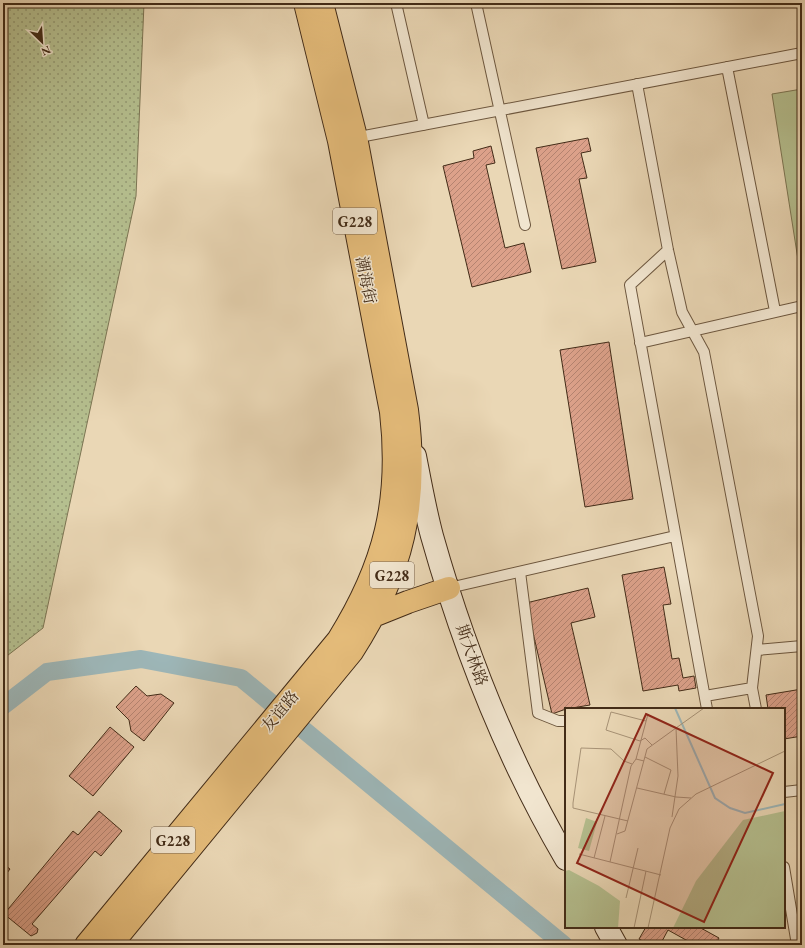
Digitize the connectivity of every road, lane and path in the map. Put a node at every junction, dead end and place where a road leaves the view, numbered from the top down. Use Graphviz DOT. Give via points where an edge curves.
graph roads {
  1 [pos="305,3"];
  2 [pos="322,3"];
  3 [pos="396,3"];
  4 [pos="476,3"];
  5 [pos="802,53"];
  6 [pos="727,67"];
  7 [pos="636,84"];
  8 [pos="500,110"];
  9 [pos="424,125"];
  10 [pos="348,139"];
  11 [pos="525,224"];
  12 [pos="668,250"];
  13 [pos="802,306"];
  14 [pos="775,311"];
  15 [pos="692,330"];
  16 [pos="640,343"];
  17 [pos="403,439"];
  18 [pos="675,536"];
  19 [pos="520,572"];
  20 [pos="449,588"];
  21 [pos="374,615"];
  22 [pos="338,640"];
  23 [pos="802,646"];
  24 [pos="757,650"];
  25 [pos="312,686"];
  26 [pos="752,688"];
  27 [pos="704,696"];
  28 [pos="707,708"];
  29 [pos="756,708"];
  30 [pos="565,721"];
  31 [pos="267,740"];
  32 [pos="802,790"];
  33 [pos="785,792"];
  34 [pos="565,857"];
  35 [pos="785,874"];
  36 [pos="802,911"];
  37 [pos="791,913"];
  38 [pos="607,928"];
  39 [pos="625,928"];
  40 [pos="86,945"];
  41 [pos="111,945"];
  42 [pos="616,945"];
  43 [pos="796,945"];
  1 -- 10 [label="highway, 潮海街 / G228"];
  2 -- 10 [label="highway, 潮海街 / G228"];
  3 -- 9 [label="lane"];
  4 -- 8 [label="lane"];
  5 -- 6 [label="lane"];
  6 -- 7 [label="lane"];
  6 -- 14 [label="lane"];
  7 -- 8 [label="lane"];
  7 -- 12 [label="lane"];
  8 -- 9 [label="lane"];
  8 -- 11 [label="lane"];
  9 -- 10 [label="lane"];
  10 -- 17 [label="highway, 潮海街 / G228" via="391,412"];
  12 -- 15 [label="lane" via="682,312"];
  12 -- 16 [label="lane" via="630,285"];
  13 -- 14 [label="lane"];
  14 -- 15 [label="lane"];
  15 -- 16 [label="lane"];
  15 -- 24 [label="lane" via="704,352 758,636"];
  16 -- 18 [label="lane"];
  17 -- 20 [label="street, 斯大林路"];
  17 -- 21 [label="highway, 友谊路 / G228" via="410,501 405,532 397,563"];
  17 -- 22 [label="highway, 友谊路 / G228" via="382,546 371,580"];
  18 -- 19 [label="lane"];
  18 -- 27 [label="lane"];
  19 -- 20 [label="lane"];
  19 -- 30 [label="lane" via="538,713"];
  20 -- 21 [label="highway"];
  20 -- 34 [label="street, 斯大林路" via="466,641 512,753"];
  21 -- 22 [label="highway"];
  21 -- 25 [label="highway, 友谊路 / G228" via="352,652"];
  22 -- 25 [label="highway, 友谊路 / G228"];
  23 -- 24 [label="lane"];
  24 -- 26 [label="lane"];
  25 -- 31 [label="highway, 友谊路 / G228"];
  26 -- 27 [label="lane"];
  26 -- 29 [label="lane"];
  27 -- 28 [label="lane"];
  31 -- 40 [label="highway, 友谊路 / G228"];
  31 -- 41 [label="highway, 友谊路 / G228"];
  32 -- 33 [label="lane"];
  35 -- 37 [label="lane"];
  36 -- 37 [label="lane"];
  37 -- 43 [label="lane"];
  38 -- 42 [label="street"];
  39 -- 42 [label="street"];
}
